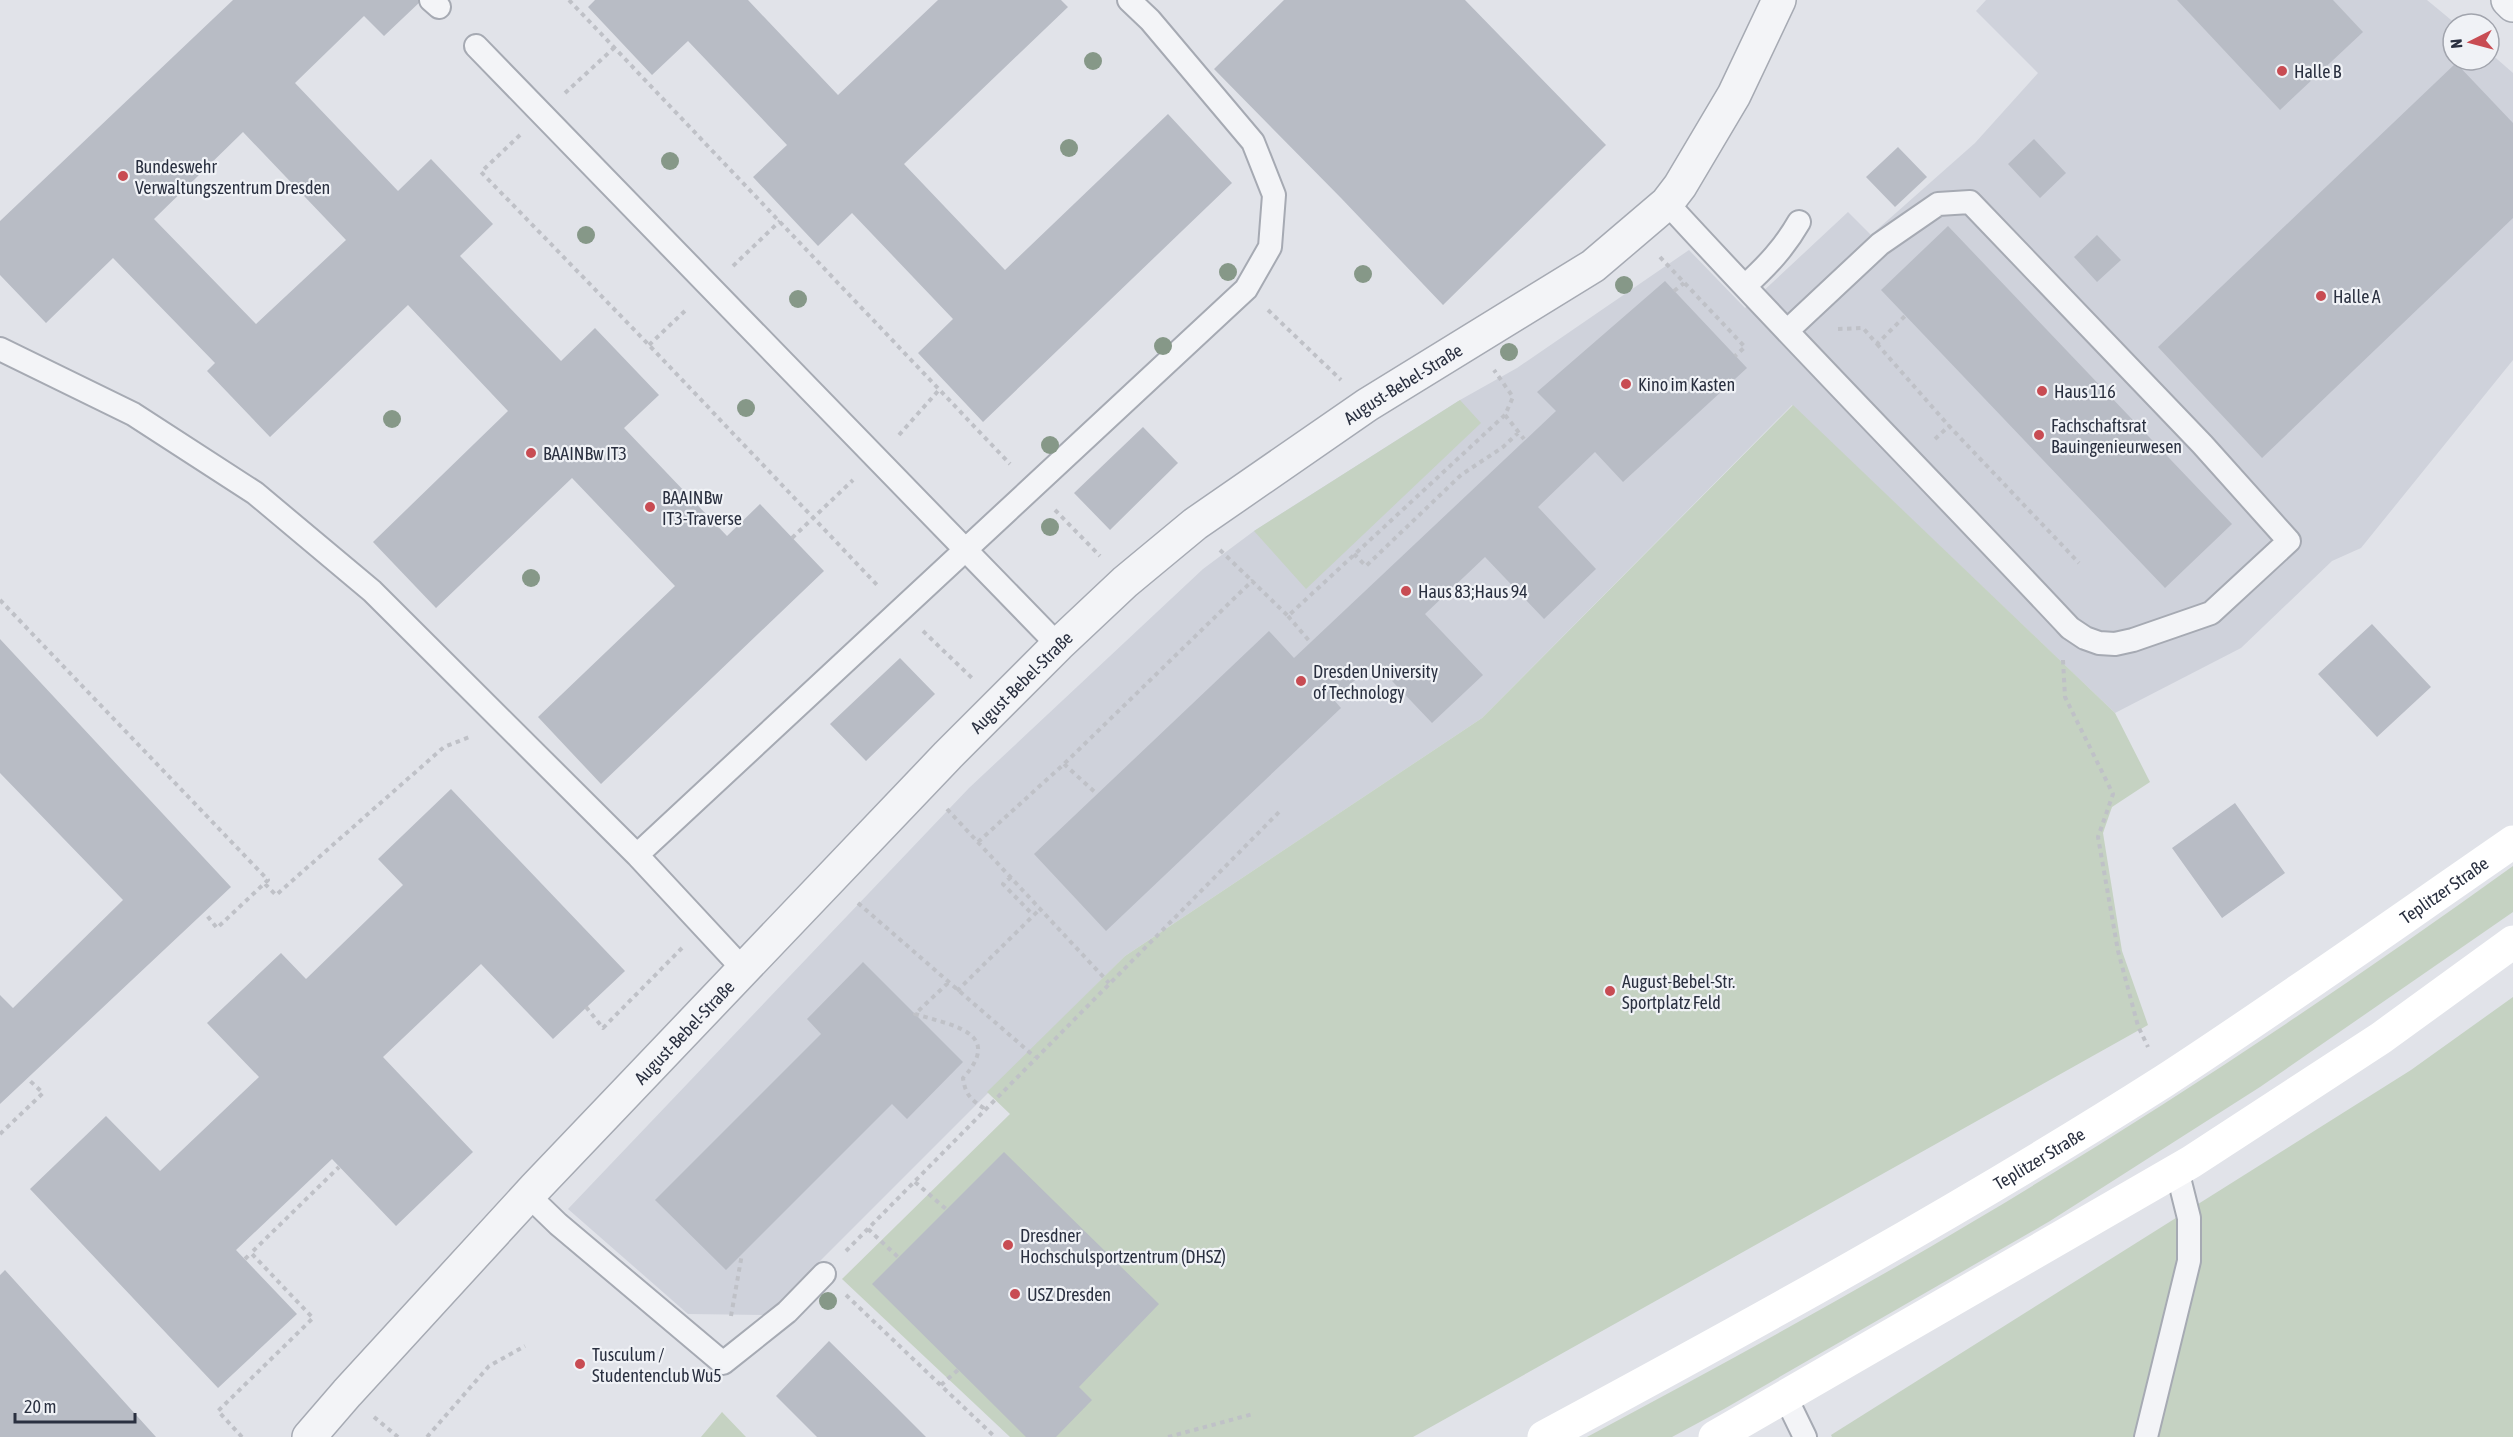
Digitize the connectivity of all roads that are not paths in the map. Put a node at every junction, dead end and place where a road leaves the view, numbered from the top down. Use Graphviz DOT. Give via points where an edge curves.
graph roads {
  1 [pos="1129,0"];
  2 [pos="1779,0"];
  3 [pos="2508,0"];
  4 [pos="2513,5"];
  5 [pos="476,46"];
  6 [pos="1667,203"];
  7 [pos="1799,222"];
  8 [pos="1745,286"];
  9 [pos="1787,331"];
  10 [pos="0,348"];
  11 [pos="964,551"];
  12 [pos="1058,645"];
  13 [pos="2513,842"];
  14 [pos="637,855"];
  15 [pos="2513,942"];
  16 [pos="743,969"];
  17 [pos="2177,1170"];
  18 [pos="529,1196"];
  19 [pos="824,1274"];
  20 [pos="1786,1398"];
  21 [pos="309,1437"];
  22 [pos="1544,1437"];
  23 [pos="1715,1437"];
  24 [pos="1805,1437"];
  25 [pos="2146,1437"];
  1 -- 11 [label="lane" via="1253,142 1274,195 1270,247 1246,289"];
  2 -- 6 [label="street, August-Bebel-Straße" via="1734,94"];
  3 -- 4 [label="street"];
  5 -- 11 [label="lane"];
  6 -- 8 [label="lane"];
  6 -- 12 [label="street, August-Bebel-Straße" via="1593,266 1366,405 1208,514 1125,582"];
  7 -- 8 [label="lane" via="1786,244"];
  8 -- 9 [label="lane"];
  9 -- 9 [label="lane" via="1880,244 1938,204 1970,202 2202,444 2289,541 2211,613 2115,644 2085,638 2070,628"];
  10 -- 14 [label="lane" via="133,414 255,493 372,591"];
  11 -- 12 [label="lane"];
  11 -- 14 [label="lane"];
  12 -- 16 [label="street, August-Bebel-Straße"];
  13 -- 22 [label="main road, Teplitzer Straße" via="2163,1081 1950,1211 1730,1338"];
  14 -- 16 [label="lane"];
  15 -- 17 [label="main road" via="2380,1038"];
  16 -- 18 [label="street, August-Bebel-Straße"];
  17 -- 20 [label="main road"];
  17 -- 25 [label="lane" via="2189,1218 2189,1262"];
  18 -- 19 [label="lane" via="723,1363 787,1312"];
  18 -- 21 [label="street, August-Bebel-Straße"];
  20 -- 23 [label="main road"];
  20 -- 24 [label="lane"];
}
